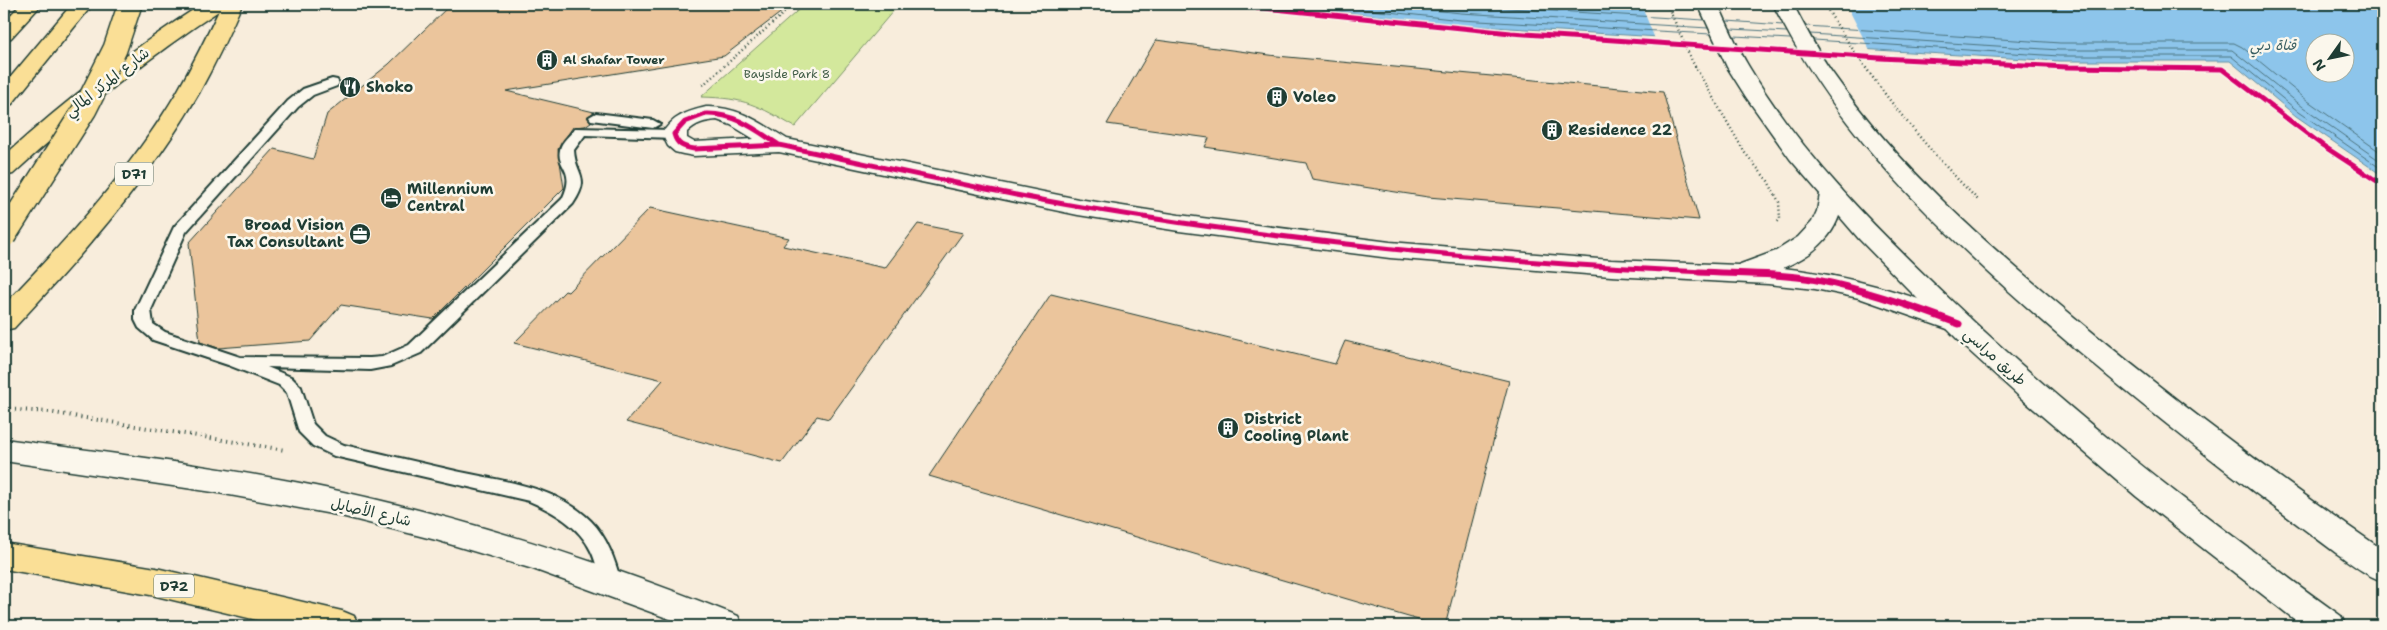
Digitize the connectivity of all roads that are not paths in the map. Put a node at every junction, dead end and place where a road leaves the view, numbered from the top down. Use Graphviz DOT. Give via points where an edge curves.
graph roads {
  1 [pos="32,4"];
  2 [pos="83,4"];
  3 [pos="130,4"];
  4 [pos="216,4"];
  5 [pos="232,4"];
  6 [pos="1708,4"];
  7 [pos="1783,4"];
  8 [pos="4,34"];
  9 [pos="332,83"];
  10 [pos="4,99"];
  11 [pos="596,117"];
  12 [pos="581,131"];
  13 [pos="676,131"];
  14 [pos="779,145"];
  15 [pos="4,169"];
  16 [pos="1825,185"];
  17 [pos="4,236"];
  18 [pos="1723,273"];
  19 [pos="4,321"];
  20 [pos="1959,324"];
  21 [pos="234,361"];
  22 [pos="4,450"];
  23 [pos="4,556"];
  24 [pos="2383,568"];
  25 [pos="611,582"];
  26 [pos="342,626"];
  27 [pos="726,626"];
  28 [pos="2329,626"];
  1 -- 8 [label="main road"];
  2 -- 10 [label="main road"];
  3 -- 17 [label="main road, bridge" via="115,49 85,109"];
  4 -- 15 [label="main road, شارع المركز المالي" via="99,87"];
  5 -- 19 [label="main road, D71" via="204,68 152,151 102,215"];
  6 -- 16 [label="street, طريق مراسي" via="1751,86 1780,129"];
  7 -- 24 [label="street" via="1832,88 1899,171 1970,240 2046,310 2148,394 2280,496"];
  9 -- 21 [label="lane" via="308,92 293,104 179,230 143,310 147,328 159,336"];
  11 -- 13 [label="lane"];
  12 -- 13 [label="lane"];
  12 -- 21 [label="lane" via="566,152 577,178 568,201 415,349 385,362 370,364"];
  13 -- 14 [label="street" via="676,141 694,149"];
  13 -- 14 [label="street" via="686,120 699,115 724,113"];
  14 -- 18 [label="street" via="1078,207 1282,238 1500,260"];
  16 -- 18 [label="street" via="1829,213 1820,230 1804,246 1755,268"];
  16 -- 20 [label="street, طريق مراسي" via="1892,259"];
  18 -- 20 [label="street" via="1768,274 1863,290"];
  20 -- 28 [label="street, طريق مراسي" via="2052,408 2164,501"];
  21 -- 25 [label="lane" via="284,381 295,390 305,427 319,441 340,451 533,495 557,505 593,536 606,558"];
  22 -- 25 [label="street, شارع الأصايل" via="235,484 336,503 519,551"];
  23 -- 26 [label="main road, D72" via="156,582"];
  25 -- 27 [label="street, شارع الأصايل"];
}
